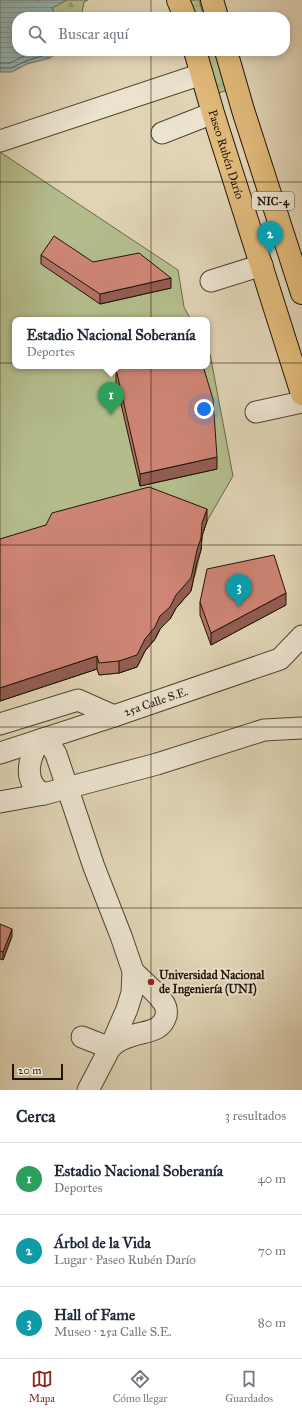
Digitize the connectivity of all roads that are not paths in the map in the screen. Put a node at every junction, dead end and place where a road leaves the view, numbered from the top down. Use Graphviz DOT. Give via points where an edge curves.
graph roads {
  1 [pos="178,0"];
  2 [pos="212,0"];
  3 [pos="183,12"];
  4 [pos="216,12"];
  5 [pos="197,56"];
  6 [pos="228,56"];
  7 [pos="202,74"];
  8 [pos="235,81"];
  9 [pos="217,111"];
  10 [pos="162,133"];
  11 [pos="0,141"];
  12 [pos="286,244"];
  13 [pos="263,268"];
  14 [pos="211,281"];
  15 [pos="302,293"];
  16 [pos="302,366"];
  17 [pos="302,394"];
  18 [pos="302,402"];
  19 [pos="256,412"];
  20 [pos="302,636"];
  21 [pos="114,716"];
  22 [pos="302,718"];
  23 [pos="0,724"];
  24 [pos="302,728"];
  25 [pos="264,730"];
  26 [pos="43,739"];
  27 [pos="0,753"];
  28 [pos="68,788"];
  29 [pos="44,794"];
  30 [pos="0,802"];
  31 [pos="133,971"];
  32 [pos="162,1000"];
  33 [pos="129,1003"];
  34 [pos="82,1037"];
  35 [pos="110,1048"];
  36 [pos="88,1090"];
  1 -- 3 [label="highway"];
  2 -- 4 [label="highway"];
  5 -- 7 [label="highway, Paseo Rubén Darío / NIC-4"];
  6 -- 8 [label="highway, NIC-4"];
  7 -- 9 [label="highway, Paseo Rubén Darío / NIC-4"];
  7 -- 11 [label="street"];
  8 -- 9 [label="highway" via="232,100 226,107"];
  8 -- 12 [label="highway, NIC-4"];
  9 -- 10 [label="street"];
  9 -- 12 [label="highway" via="226,111 229,116 257,207"];
  9 -- 13 [label="highway, Paseo Rubén Darío / NIC-4"];
  12 -- 15 [label="highway, NIC-4"];
  13 -- 14 [label="street"];
  13 -- 16 [label="highway" via="276,294"];
  13 -- 17 [label="highway, Paseo Rubén Darío / NIC-4"];
  18 -- 19 [label="street"];
  20 -- 21 [label="street, 25a Calle S.E." via="280,659"];
  21 -- 23 [label="street" via="78,700"];
  21 -- 26 [label="street, 25a Calle S.E."];
  22 -- 25 [label="street"];
  24 -- 25 [label="street"];
  25 -- 28 [label="street" via="157,764"];
  26 -- 27 [label="street, 25a Calle S.E."];
  26 -- 28 [label="street" via="54,750"];
  26 -- 29 [label="street" via="32,755 30,771 33,786"];
  28 -- 29 [label="street"];
  28 -- 31 [label="street"];
  29 -- 30 [label="street"];
  31 -- 32 [label="street"];
  31 -- 33 [label="street" via="134,985"];
  32 -- 33 [label="street" via="152,993 145,992 136,995"];
  32 -- 35 [label="street" via="166,1014 161,1026 122,1039"];
  33 -- 35 [label="street"];
  34 -- 35 [label="street"];
  35 -- 36 [label="street"];
}
